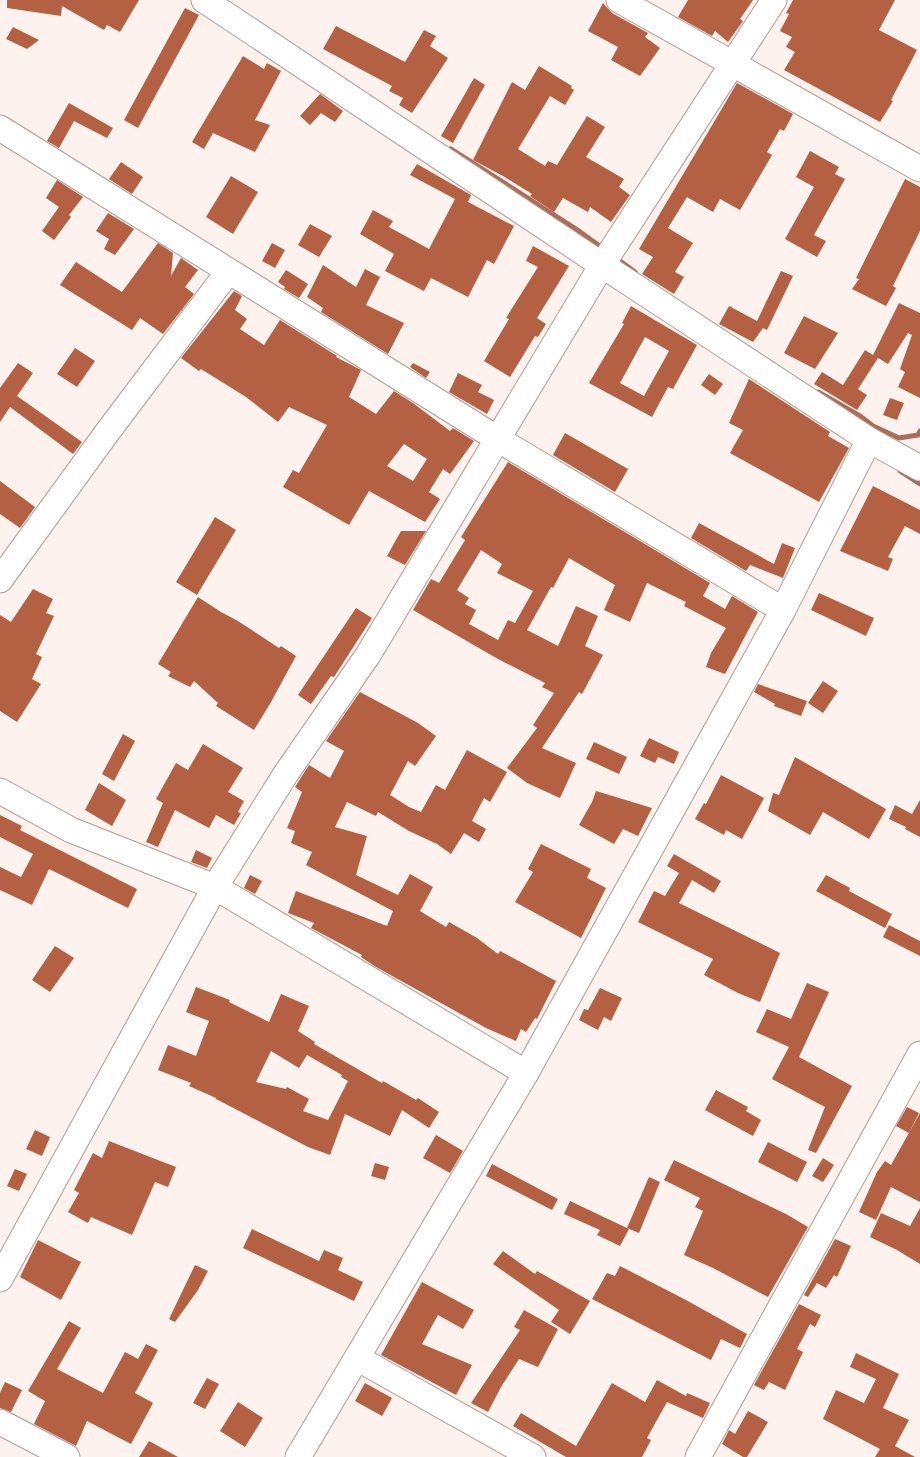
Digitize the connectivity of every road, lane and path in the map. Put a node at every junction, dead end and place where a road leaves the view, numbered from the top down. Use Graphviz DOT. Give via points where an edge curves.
graph roads {
  1 [pos="204,0"];
  2 [pos="620,0"];
  3 [pos="774,0"];
  4 [pos="732,65"];
  5 [pos="0,128"];
  6 [pos="920,169"];
  7 [pos="602,265"];
  8 [pos="228,272"];
  9 [pos="496,438"];
  10 [pos="869,440"];
  11 [pos="918,462"];
  12 [pos="0,580"];
  13 [pos="784,610"];
  14 [pos="0,791"];
  15 [pos="215,888"];
  16 [pos="920,1054"];
  17 [pos="526,1073"];
  18 [pos="0,1279"];
  19 [pos="357,1358"];
  20 [pos="0,1422"];
  21 [pos="67,1457"];
  22 [pos="298,1457"];
  23 [pos="533,1457"];
  24 [pos="698,1457"];
  1 -- 7 [label="street"];
  2 -- 4 [label="street"];
  3 -- 4 [label="street"];
  4 -- 6 [label="street"];
  4 -- 7 [label="street"];
  5 -- 8 [label="street"];
  7 -- 9 [label="street"];
  7 -- 10 [label="street"];
  8 -- 9 [label="street"];
  8 -- 12 [label="street"];
  9 -- 13 [label="street"];
  9 -- 15 [label="street" via="368,655 284,775"];
  10 -- 11 [label="street"];
  10 -- 13 [label="street"];
  13 -- 17 [label="street"];
  14 -- 15 [label="street" via="71,830"];
  15 -- 17 [label="street"];
  15 -- 18 [label="street"];
  16 -- 24 [label="street"];
  17 -- 19 [label="street"];
  19 -- 22 [label="street"];
  19 -- 23 [label="street"];
  20 -- 21 [label="street"];
}
